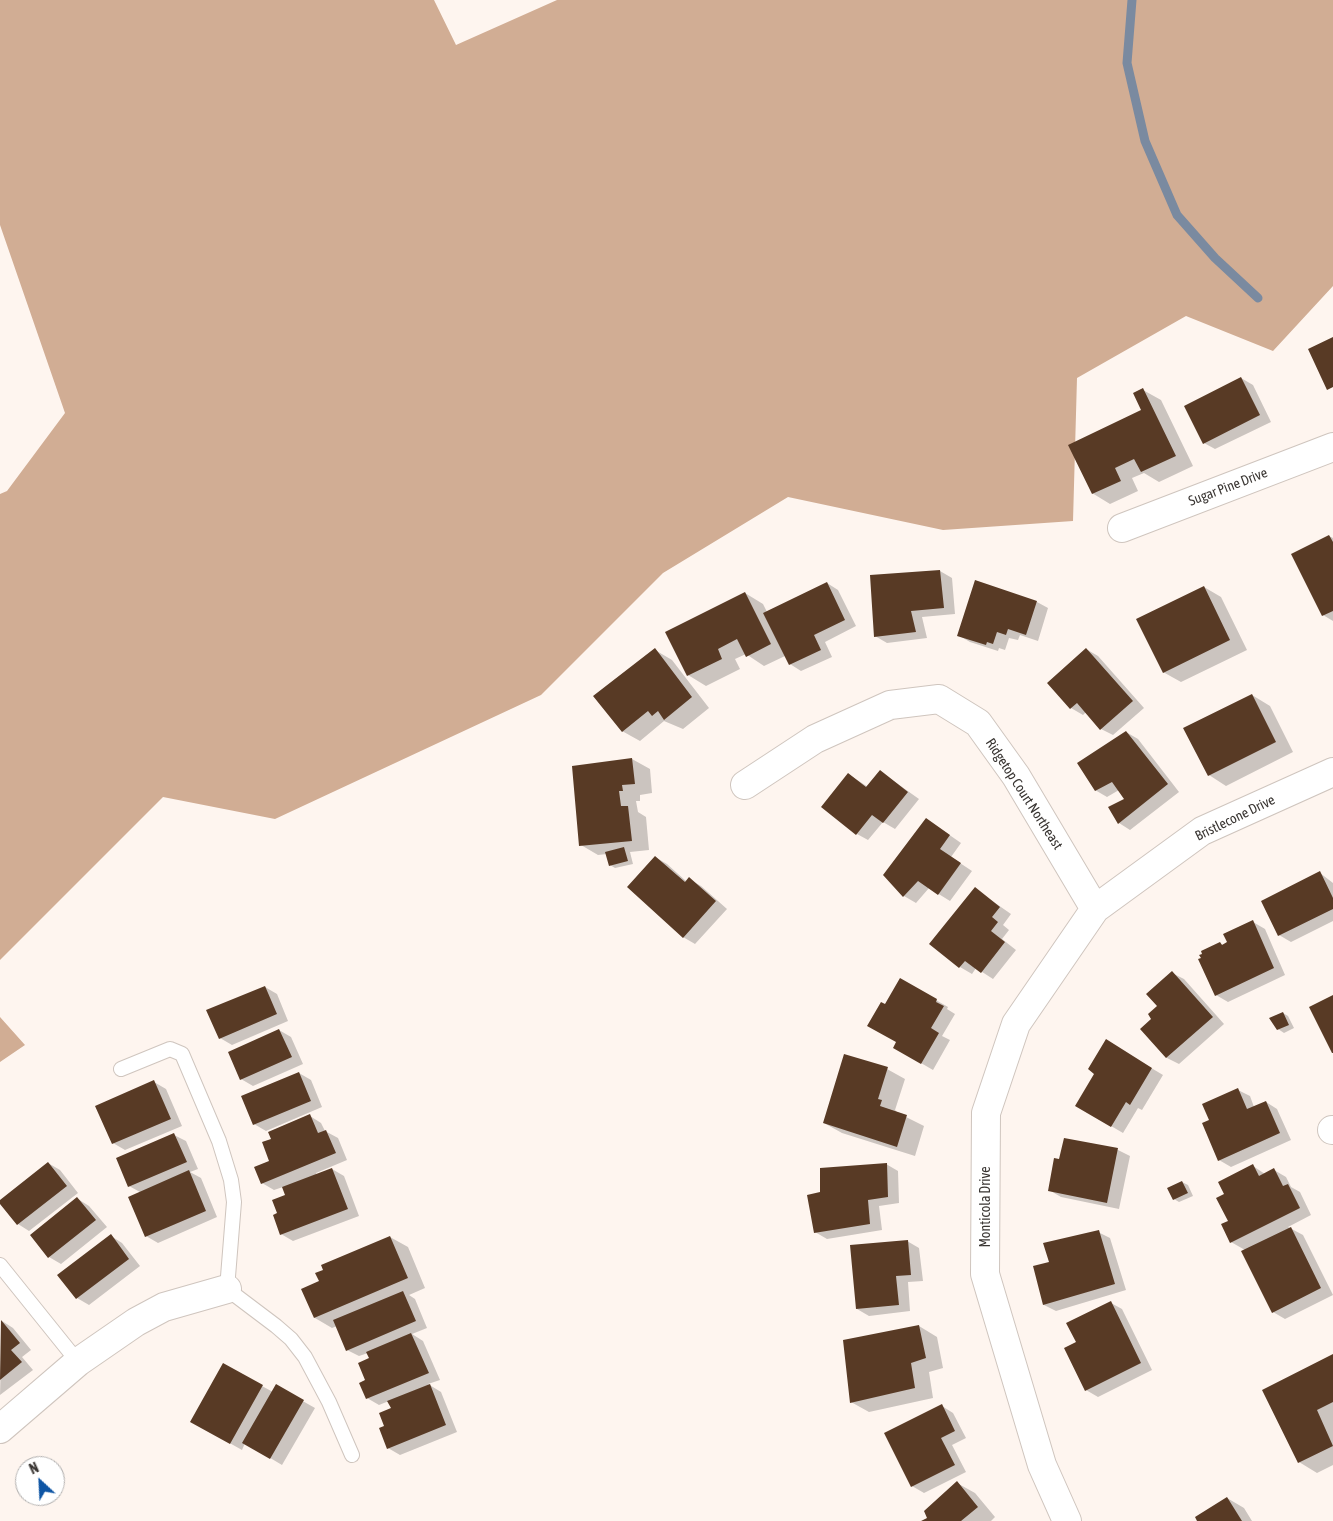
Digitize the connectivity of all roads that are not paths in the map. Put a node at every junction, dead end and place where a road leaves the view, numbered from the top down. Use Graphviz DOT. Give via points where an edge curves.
graph roads {
  1 [pos="1333,447"];
  2 [pos="1122,528"];
  3 [pos="1333,772"];
  4 [pos="745,784"];
  5 [pos="1095,909"];
  6 [pos="121,1069"];
  7 [pos="0,1265"];
  8 [pos="227,1289"];
  9 [pos="78,1362"];
  10 [pos="0,1429"];
  11 [pos="352,1455"];
  12 [pos="1067,1521"];
  1 -- 2 [label="street, Sugar Pine Drive"];
  3 -- 5 [label="street, Bristlecone Drive" via="1202,831"];
  4 -- 5 [label="street, Ridgetop Court Northeast" via="814,739 890,705 939,699 978,723 1016,776"];
  5 -- 12 [label="street, Monticola Drive" via="1016,1024 986,1113 985,1274 1042,1465"];
  6 -- 8 [label="lane" via="170,1049 182,1054 186,1062 219,1141 231,1180 234,1202"];
  7 -- 9 [label="lane"];
  8 -- 9 [label="street" via="164,1307 128,1327"];
  8 -- 11 [label="lane" via="291,1339 305,1357"];
  9 -- 10 [label="street"];
}
